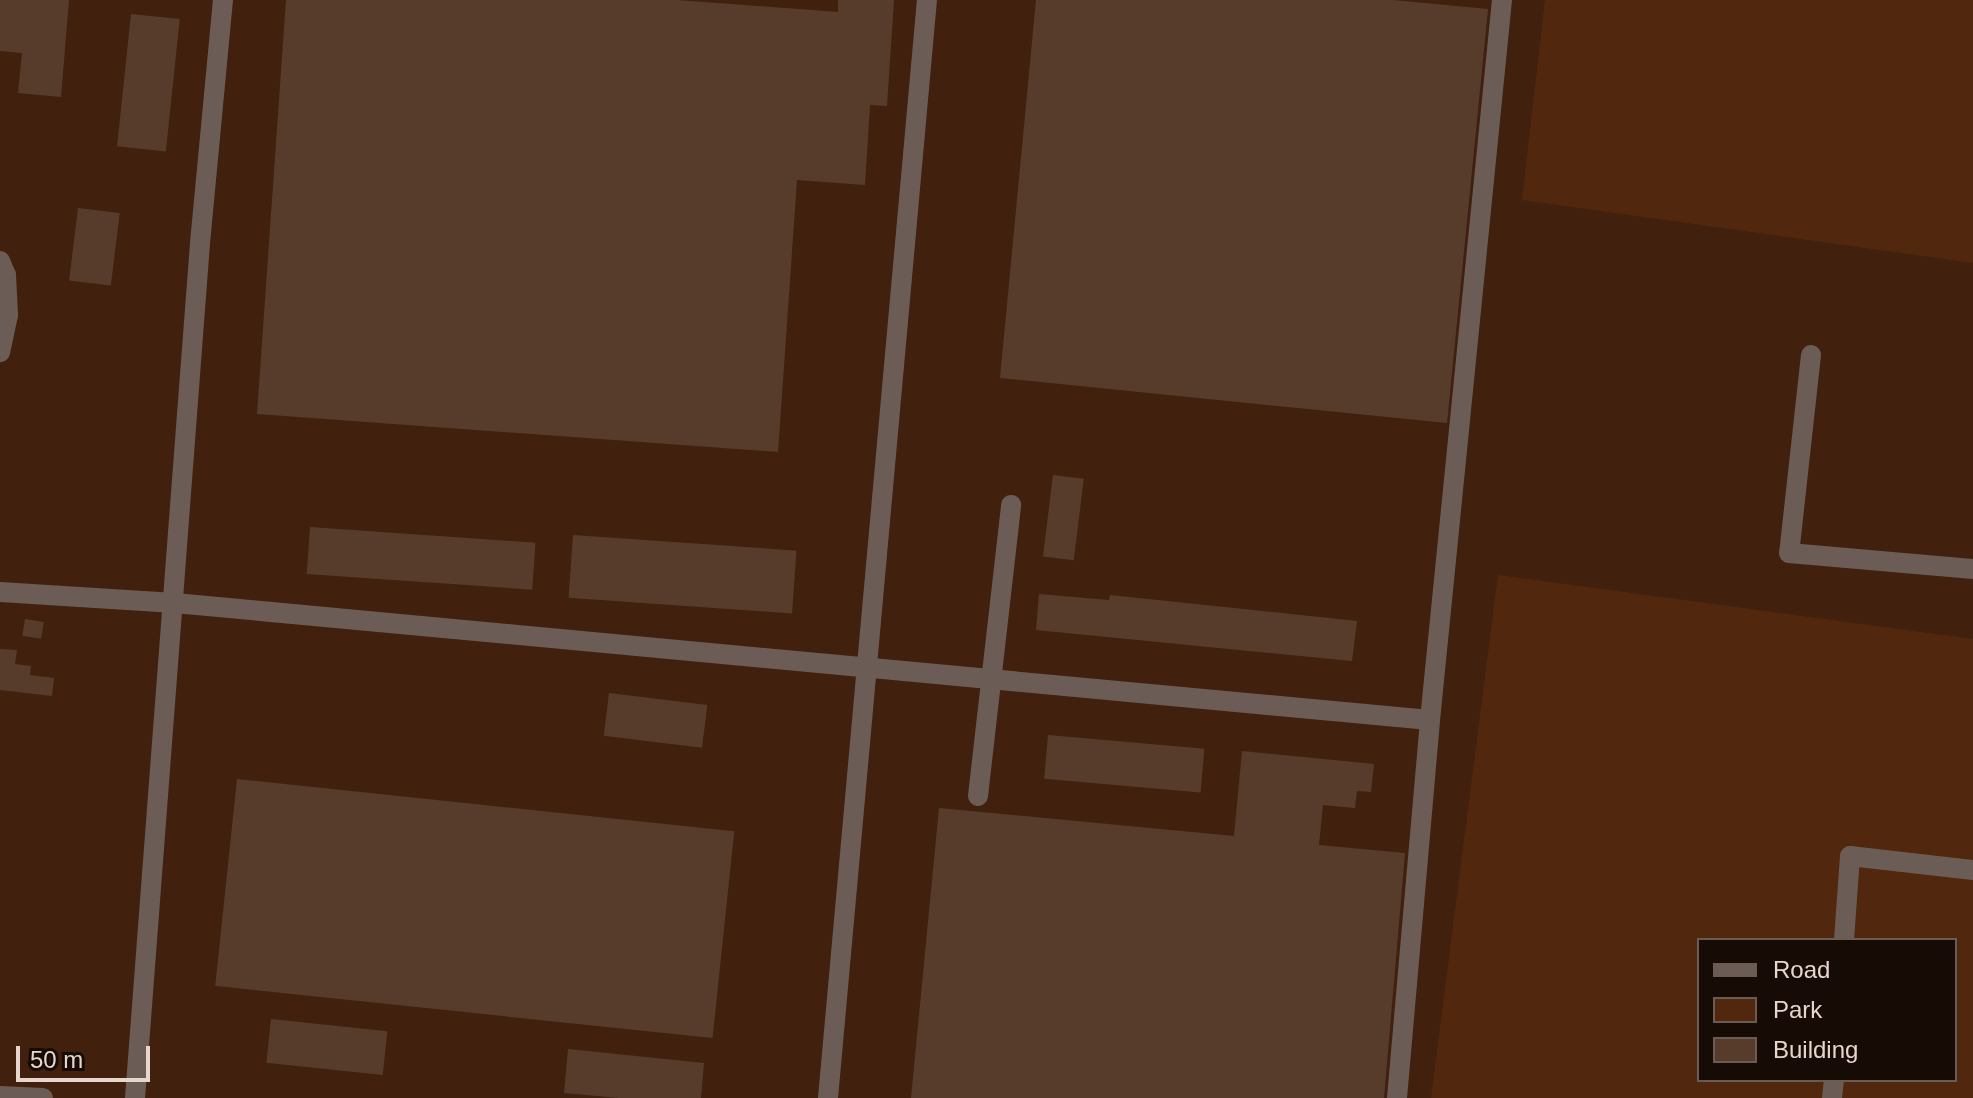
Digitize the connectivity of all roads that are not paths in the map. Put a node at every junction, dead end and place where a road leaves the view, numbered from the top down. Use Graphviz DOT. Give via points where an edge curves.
graph roads {
  1 [pos="223,0"];
  2 [pos="927,0"];
  3 [pos="1502,0"];
  4 [pos="0,261"];
  5 [pos="0,352"];
  6 [pos="1811,355"];
  7 [pos="1011,505"];
  8 [pos="1973,569"];
  9 [pos="0,592"];
  10 [pos="175,603"];
  11 [pos="867,668"];
  12 [pos="992,679"];
  13 [pos="1430,720"];
  14 [pos="978,796"];
  15 [pos="1973,870"];
  16 [pos="1844,938"];
  17 [pos="0,1096"];
  18 [pos="43,1098"];
  19 [pos="135,1098"];
  20 [pos="828,1098"];
  21 [pos="1397,1098"];
  1 -- 10 [label="street"];
  2 -- 11 [label="street"];
  3 -- 13 [label="street"];
  4 -- 5 [label="street" via="8,315"];
  6 -- 8 [label="street" via="1789,553"];
  7 -- 12 [label="street"];
  9 -- 10 [label="street"];
  10 -- 11 [label="street"];
  10 -- 19 [label="street"];
  11 -- 12 [label="street"];
  11 -- 20 [label="street"];
  12 -- 13 [label="street"];
  12 -- 14 [label="street"];
  13 -- 21 [label="street"];
  15 -- 16 [label="street" via="1850,856"];
  17 -- 18 [label="street"];
}
